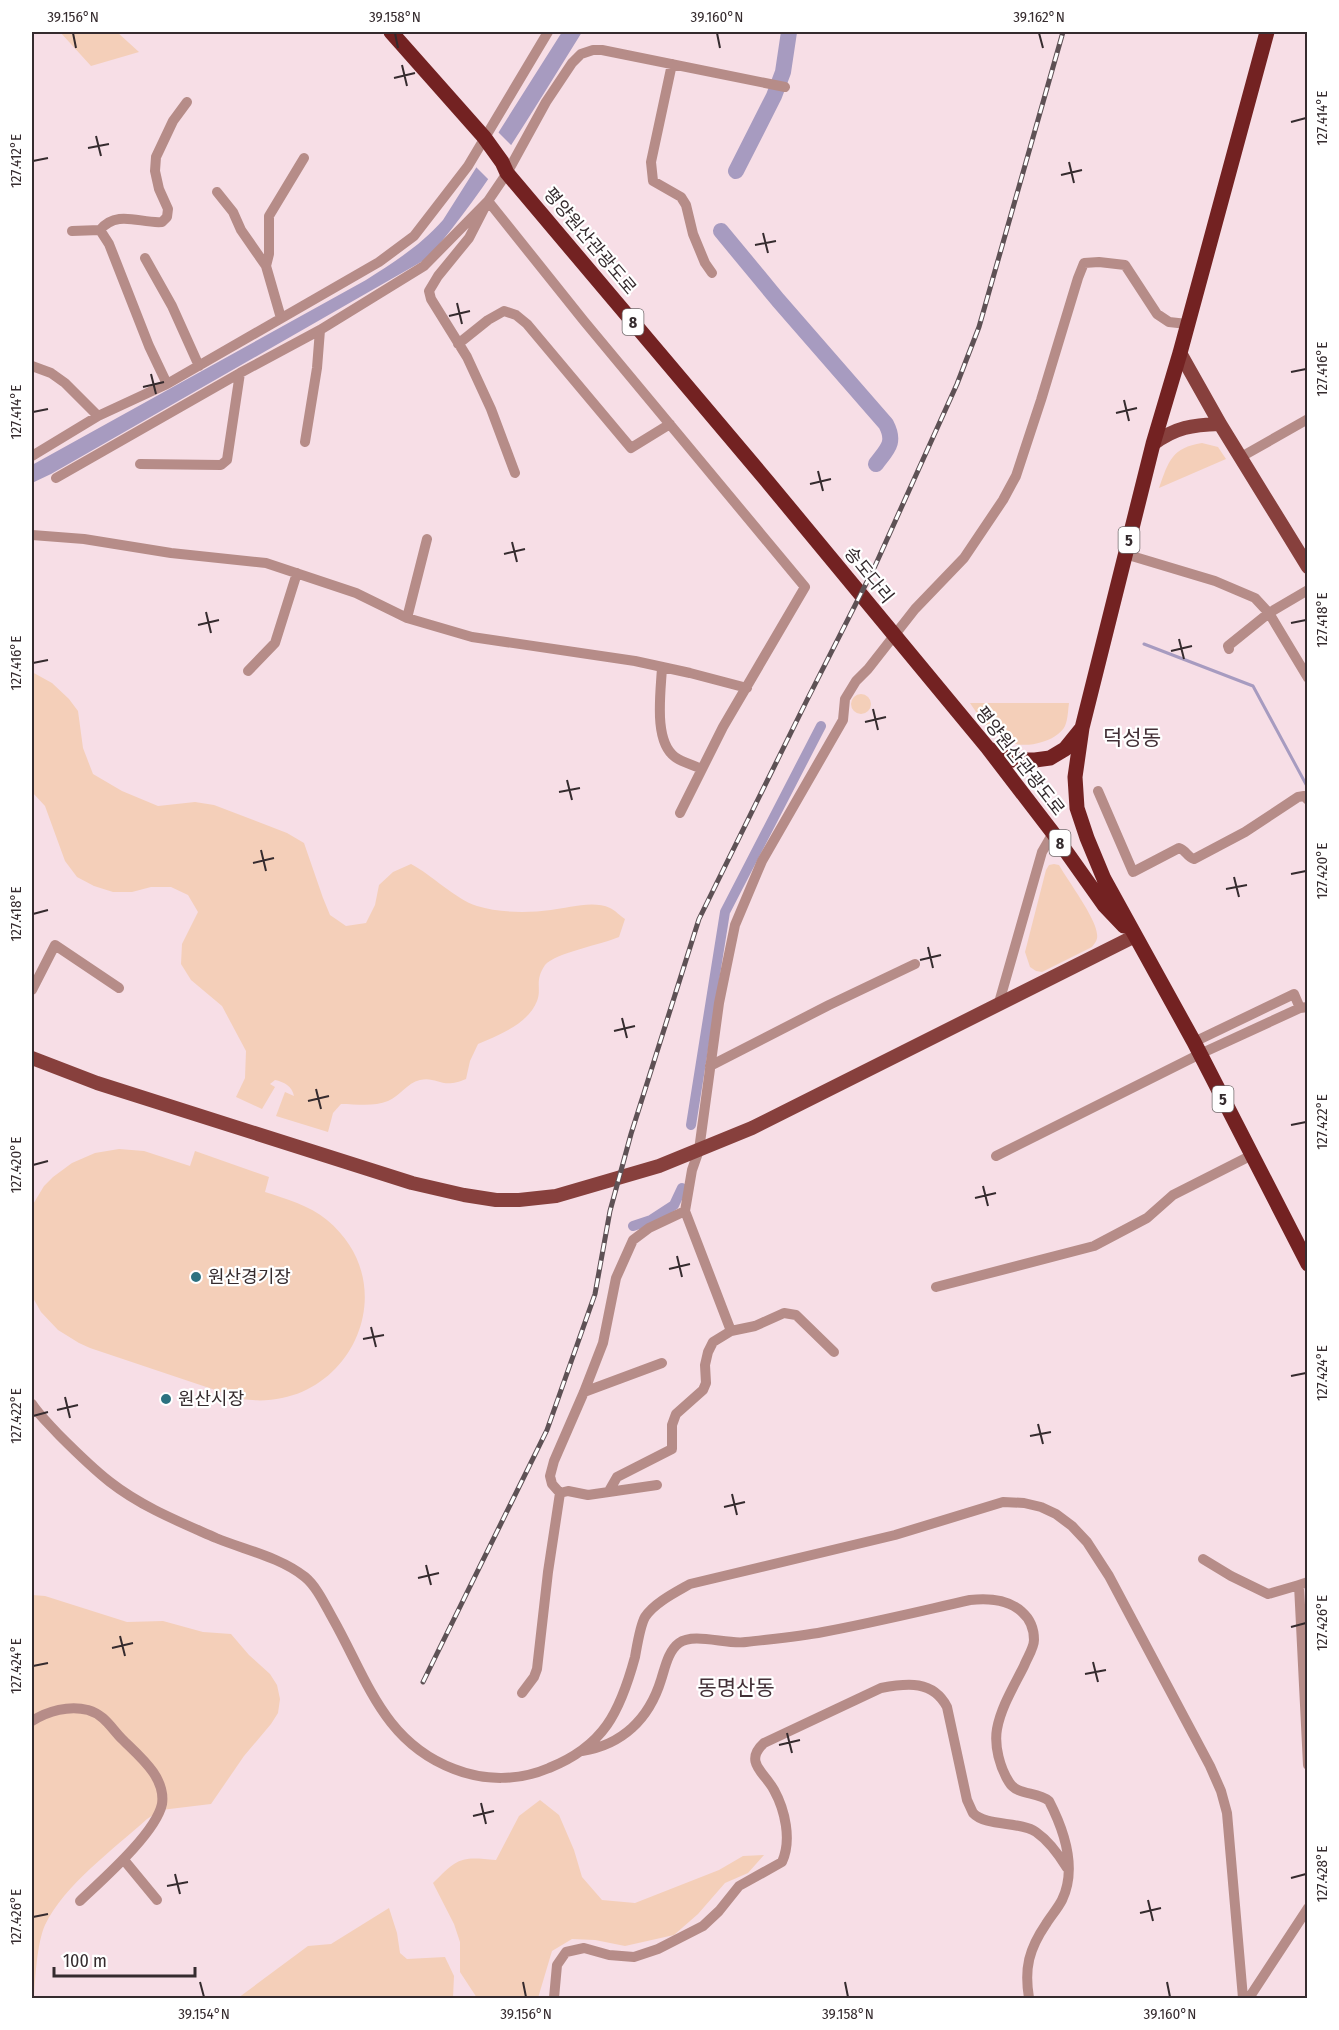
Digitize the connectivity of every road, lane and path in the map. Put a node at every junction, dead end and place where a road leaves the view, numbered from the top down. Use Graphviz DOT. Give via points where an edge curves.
graph roads {
  1 [pos="391,32"];
  2 [pos="548,32"];
  3 [pos="1267,32"];
  4 [pos="672,64"];
  5 [pos="785,87"];
  6 [pos="187,102"];
  7 [pos="486,140"];
  8 [pos="304,158"];
  9 [pos="504,167"];
  10 [pos="217,192"];
  11 [pos="488,201"];
  12 [pos="100,230"];
  13 [pos="72,231"];
  14 [pos="145,258"];
  15 [pos="266,266"];
  16 [pos="712,273"];
  17 [pos="281,318"];
  18 [pos="1188,324"];
  19 [pos="320,330"];
  20 [pos="459,344"];
  21 [pos="1180,353"];
  22 [pos="32,366"];
  23 [pos="199,366"];
  24 [pos="240,373"];
  25 [pos="167,384"];
  26 [pos="98,416"];
  27 [pos="1308,418"];
  28 [pos="670,424"];
  29 [pos="1220,424"];
  30 [pos="305,442"];
  31 [pos="1153,444"];
  32 [pos="32,456"];
  33 [pos="1241,457"];
  34 [pos="140,464"];
  35 [pos="515,472"];
  36 [pos="56,478"];
  37 [pos="766,481"];
  38 [pos="32,535"];
  39 [pos="428,539"];
  40 [pos="1125,554"];
  41 [pos="1308,567"];
  42 [pos="297,573"];
  43 [pos="1308,590"];
  44 [pos="1269,613"];
  45 [pos="407,618"];
  46 [pos="1229,649"];
  47 [pos="662,667"];
  48 [pos="248,671"];
  49 [pos="1308,678"];
  50 [pos="747,688"];
  51 [pos="942,694"];
  52 [pos="1082,728"];
  53 [pos="987,747"];
  54 [pos="701,769"];
  55 [pos="1098,791"];
  56 [pos="1308,800"];
  57 [pos="680,813"];
  58 [pos="1053,833"];
  59 [pos="1135,936"];
  60 [pos="915,964"];
  61 [pos="119,988"];
  62 [pos="32,990"];
  63 [pos="998,1006"];
  64 [pos="1304,1007"];
  65 [pos="1197,1048"];
  66 [pos="32,1058"];
  67 [pos="710,1066"];
  68 [pos="699,1150"];
  69 [pos="1252,1155"];
  70 [pos="996,1156"];
  71 [pos="685,1211"];
  72 [pos="1308,1264"];
  73 [pos="936,1287"];
  74 [pos="731,1331"];
  75 [pos="834,1352"];
  76 [pos="662,1363"];
  77 [pos="584,1392"];
  78 [pos="32,1404"];
  79 [pos="657,1485"];
  80 [pos="609,1491"];
  81 [pos="560,1493"];
  82 [pos="1203,1559"];
  83 [pos="1304,1584"];
  84 [pos="1306,1672"];
  85 [pos="522,1693"];
  86 [pos="32,1721"];
  87 [pos="581,1751"];
  88 [pos="1308,1765"];
  89 [pos="124,1860"];
  90 [pos="1067,1868"];
  91 [pos="157,1900"];
  92 [pos="80,1901"];
  93 [pos="1308,1908"];
  94 [pos="554,1998"];
  95 [pos="1029,1998"];
  96 [pos="1243,1998"];
  97 [pos="1249,1998"];
  1 -- 7 [label="highway, 8"];
  2 -- 7 [label="street"];
  3 -- 18 [label="highway, 5"];
  4 -- 5 [label="street"];
  4 -- 9 [label="street" via="602,50 581,54"];
  4 -- 16 [label="street" via="651,162 653,181 681,197"];
  6 -- 12 [label="street" via="156,157 159,189 168,209 166,217 154,223 113,219"];
  7 -- 9 [label="highway, 8"];
  7 -- 17 [label="street" via="414,236 379,262"];
  8 -- 15 [label="street" via="269,216"];
  9 -- 11 [label="street"];
  9 -- 37 [label="highway, 평양원산관광도로 / 8"];
  10 -- 15 [label="street"];
  11 -- 19 [label="street" via="424,266"];
  11 -- 20 [label="street" via="469,238 429,291"];
  11 -- 28 [label="street"];
  12 -- 13 [label="street"];
  12 -- 25 [label="street"];
  14 -- 23 [label="street"];
  15 -- 17 [label="street"];
  17 -- 23 [label="street"];
  18 -- 21 [label="highway, 5"];
  18 -- 67 [label="street" via="1169,322 1156,314 1125,265 1084,263 1016,476 1004,500 964,558 915,609 856,681 845,699 843,720 762,861 735,925"];
  19 -- 24 [label="street"];
  19 -- 30 [label="street" via="318,368"];
  20 -- 28 [label="street" via="504,310 527,324 631,448"];
  20 -- 35 [label="street" via="491,409"];
  21 -- 29 [label="main road"];
  21 -- 31 [label="highway, 5"];
  22 -- 26 [label="street" via="65,383"];
  23 -- 25 [label="street"];
  24 -- 34 [label="street" via="227,460 220,465"];
  24 -- 36 [label="street"];
  25 -- 26 [label="street"];
  26 -- 32 [label="street"];
  27 -- 33 [label="street"];
  28 -- 50 [label="street" via="805,587"];
  29 -- 31 [label="main road" via="1190,425 1167,433"];
  29 -- 33 [label="main road"];
  31 -- 40 [label="highway, 5"];
  33 -- 41 [label="main road"];
  37 -- 51 [label="highway, 송도다리 / 8"];
  38 -- 42 [label="street" via="266,563"];
  39 -- 45 [label="street"];
  40 -- 44 [label="street" via="1249,595"];
  40 -- 52 [label="highway, 5"];
  42 -- 45 [label="street"];
  42 -- 48 [label="street" via="275,643"];
  43 -- 44 [label="street"];
  44 -- 46 [label="street"];
  44 -- 49 [label="street"];
  45 -- 47 [label="street" via="472,637"];
  47 -- 50 [label="street"];
  47 -- 54 [label="street" via="662,735 676,758"];
  50 -- 54 [label="street"];
  51 -- 53 [label="highway, 평양원산관광도로 / 8"];
  52 -- 53 [label="highway, 8" via="1065,749 1050,758 1011,760"];
  52 -- 59 [label="highway" via="1074,777 1077,808 1104,879"];
  53 -- 58 [label="highway, 평양원산관광도로 / 8"];
  54 -- 57 [label="street"];
  55 -- 56 [label="street" via="1134,872 1179,848 1194,859 1298,797"];
  58 -- 59 [label="highway, 평양원산관광도로 / 8" via="1104,905"];
  58 -- 63 [label="street" via="1042,852"];
  59 -- 63 [label="main road"];
  59 -- 65 [label="highway, 5"];
  60 -- 67 [label="street"];
  61 -- 62 [label="street" via="55,945"];
  63 -- 68 [label="main road" via="752,1128"];
  64 -- 65 [label="street" via="1294,994"];
  65 -- 69 [label="highway, 5"];
  65 -- 70 [label="street"];
  66 -- 68 [label="main road" via="97,1083 412,1183 496,1200 556,1196"];
  67 -- 68 [label="street"];
  68 -- 71 [label="street"];
  69 -- 72 [label="highway, 5"];
  69 -- 73 [label="street" via="1173,1195 1147,1218 1094,1246"];
  71 -- 74 [label="street"];
  71 -- 77 [label="street" via="633,1240 616,1278 603,1343"];
  74 -- 75 [label="street" via="784,1313 796,1315"];
  74 -- 80 [label="street" via="713,1342 708,1352 703,1390 676,1414 672,1449 617,1477"];
  76 -- 77 [label="street"];
  77 -- 81 [label="street" via="550,1476"];
  78 -- 87 [label="street" via="77,1453 138,1500 218,1539 290,1567 307,1579 326,1605 378,1706 401,1735 421,1752 462,1773 498,1778 545,1770"];
  79 -- 80 [label="street"];
  80 -- 81 [label="street" via="588,1495"];
  81 -- 85 [label="street" via="537,1669"];
  82 -- 83 [label="street" via="1268,1594"];
  83 -- 84 [label="street"];
  84 -- 88 [label="street"];
  86 -- 89 [label="street" via="49,1712 77,1708 100,1715 153,1773 162,1805"];
  87 -- 90 [label="street" via="603,1747 634,1728 651,1704 671,1652 679,1643 690,1639 739,1643 821,1633 989,1598 1017,1607 1028,1617 1034,1642 1000,1716 996,1734 1000,1763 1014,1790 1049,1801 1066,1844"];
  87 -- 96 [label="street" via="615,1714 645,1617 666,1597 690,1584 895,1535 1003,1502 1041,1507 1056,1514 1087,1542 1109,1576 1221,1791 1227,1813"];
  89 -- 91 [label="street"];
  89 -- 92 [label="street"];
  90 -- 94 [label="street" via="1036,1831 974,1814 941,1696 921,1686 898,1684 880,1688 757,1749 756,1765 775,1792 786,1825 787,1846 782,1862 738,1886 703,1926 658,1949 634,1957 584,1947 566,1952 557,1965"];
  90 -- 95 [label="street" via="1061,1900 1029,1954"];
  93 -- 97 [label="street"];
}
